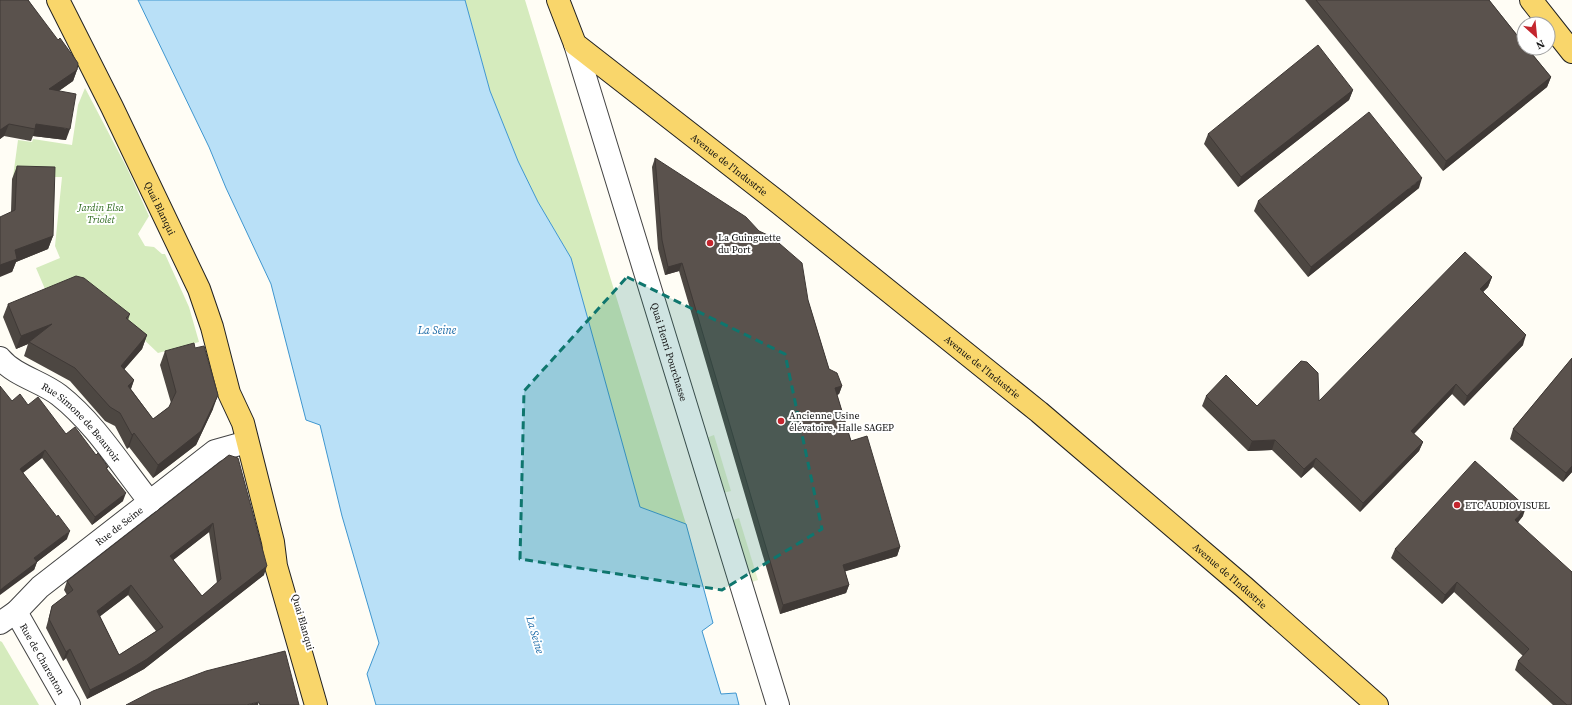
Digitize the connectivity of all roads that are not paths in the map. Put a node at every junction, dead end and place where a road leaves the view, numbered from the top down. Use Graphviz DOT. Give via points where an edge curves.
graph roads {
  1 [pos="58,0"];
  2 [pos="73,0"];
  3 [pos="558,0"];
  4 [pos="1531,0"];
  5 [pos="575,44"];
  6 [pos="1572,51"];
  7 [pos="0,359"];
  8 [pos="245,433"];
  9 [pos="150,502"];
  10 [pos="273,542"];
  11 [pos="8,618"];
  12 [pos="69,705"];
  13 [pos="316,705"];
  14 [pos="326,705"];
  15 [pos="778,705"];
  16 [pos="1377,705"];
  1 -- 8 [label="main road, Quai Blanqui" via="116,114 199,290 212,327 229,393"];
  2 -- 8 [label="main road, Quai Blanqui" via="210,283 243,394"];
  3 -- 5 [label="main road, Quai Henri Pourchasse"];
  4 -- 6 [label="main road"];
  5 -- 15 [label="street, Quai Henri Pourchasse"];
  5 -- 16 [label="main road, Avenue de l'Industrie" via="1040,412"];
  7 -- 9 [label="street, Rue Simone de Beauvoir" via="58,394 84,416"];
  8 -- 9 [label="street, Rue de Seine" via="215,451"];
  8 -- 10 [label="main road, Quai Blanqui"];
  9 -- 11 [label="street, Rue de Seine" via="40,587"];
  10 -- 13 [label="main road, Quai Blanqui" via="276,566"];
  10 -- 14 [label="main road, Quai Blanqui" via="283,554"];
  11 -- 12 [label="street, Rue de Charenton"];
}
